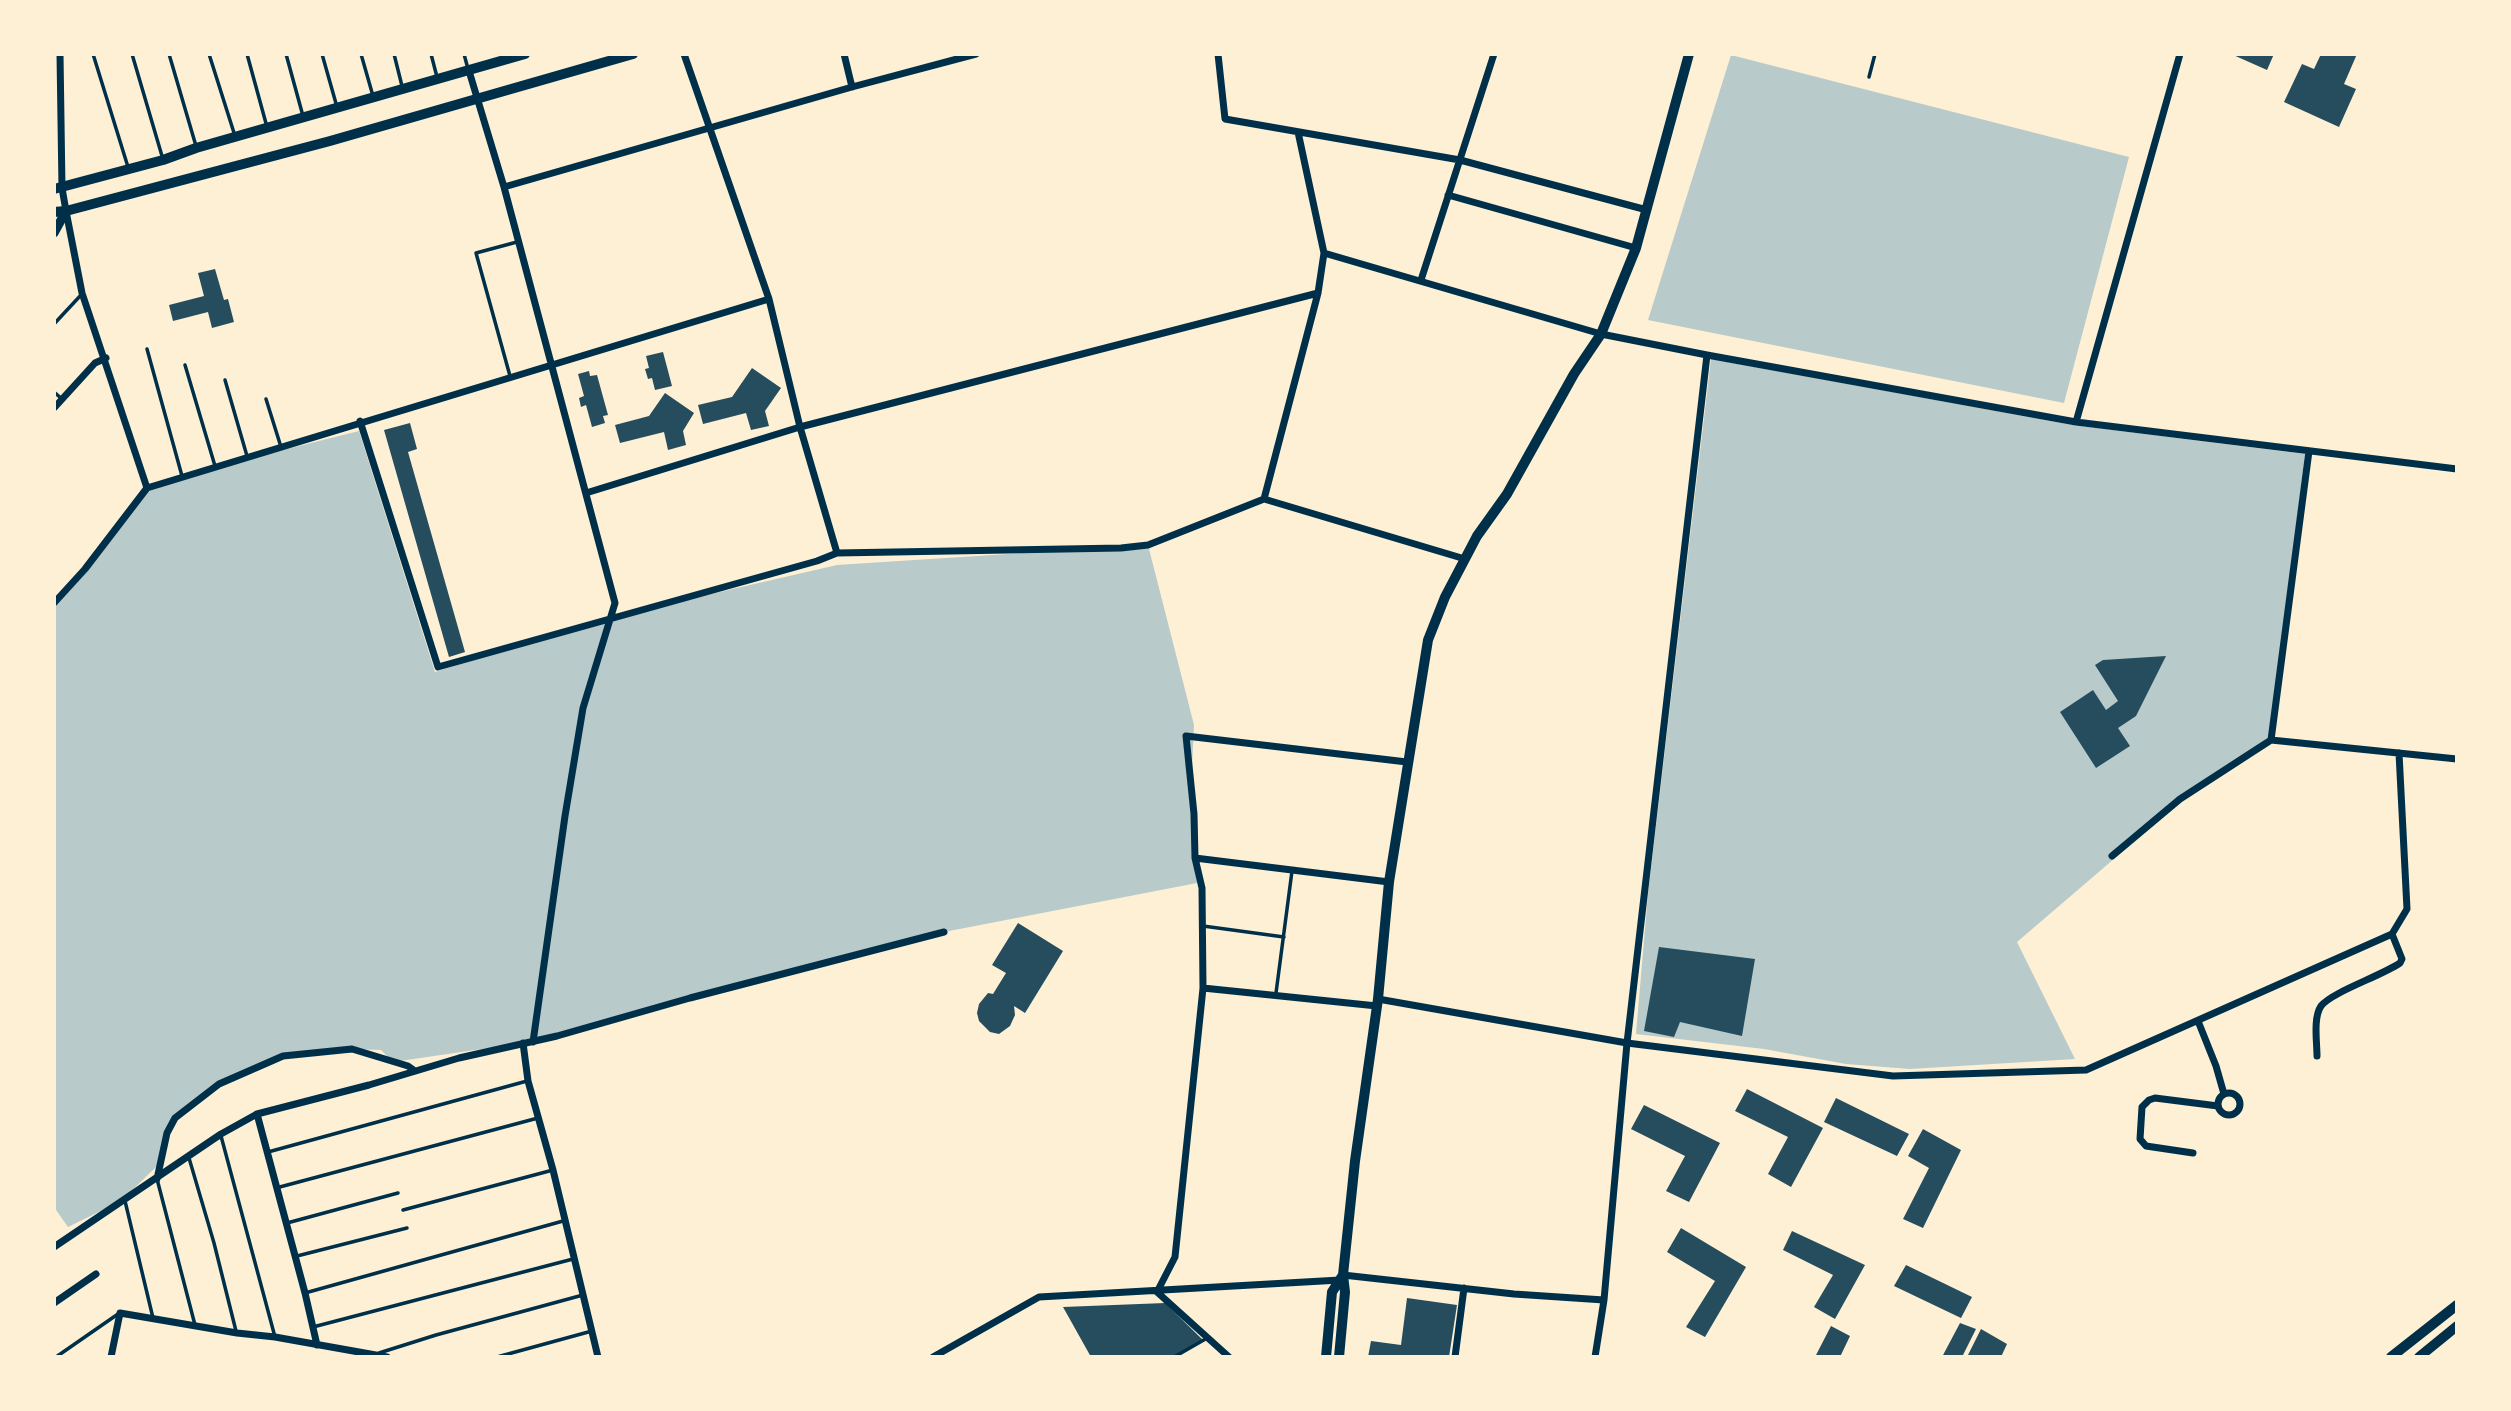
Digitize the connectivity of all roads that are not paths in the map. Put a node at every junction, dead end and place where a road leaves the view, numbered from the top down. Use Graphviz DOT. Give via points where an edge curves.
graph roads {
  1 [pos="60,54"];
  2 [pos="93,54"];
  3 [pos="132,54"];
  4 [pos="169,54"];
  5 [pos="209,54"];
  6 [pos="247,54"];
  7 [pos="286,54"];
  8 [pos="322,54"];
  9 [pos="361,54"];
  10 [pos="394,54"];
  11 [pos="430,54"];
  12 [pos="464,54"];
  13 [pos="525,54"];
  14 [pos="633,54"];
  15 [pos="684,54"];
  16 [pos="844,54"];
  17 [pos="976,54"];
  18 [pos="1218,54"];
  19 [pos="1494,54"];
  20 [pos="1689,54"];
  21 [pos="1875,54"];
  22 [pos="2180,54"];
  23 [pos="505,57"];
  24 [pos="468,71"];
  25 [pos="1869,77"];
  26 [pos="438,79"];
  27 [pos="852,87"];
  28 [pos="404,90"];
  29 [pos="373,98"];
  30 [pos="477,100"];
  31 [pos="337,109"];
  32 [pos="304,118"];
  33 [pos="267,129"];
  34 [pos="709,130"];
  35 [pos="1298,132"];
  36 [pos="236,137"];
  37 [pos="197,148"];
  38 [pos="163,160"];
  39 [pos="1460,160"];
  40 [pos="129,169"];
  41 [pos="504,187"];
  42 [pos="58,188"];
  43 [pos="1448,195"];
  44 [pos="1647,210"];
  45 [pos="60,211"];
  46 [pos="54,233"];
  47 [pos="518,242"];
  48 [pos="1636,248"];
  49 [pos="1324,253"];
  50 [pos="1422,280"];
  51 [pos="82,293"];
  52 [pos="1318,293"];
  53 [pos="769,299"];
  54 [pos="54,324"];
  55 [pos="1601,334"];
  56 [pos="147,349"];
  57 [pos="1707,355"];
  58 [pos="106,358"];
  59 [pos="551,364"];
  60 [pos="185,365"];
  61 [pos="510,376"];
  62 [pos="225,380"];
  63 [pos="54,392"];
  64 [pos="62,399"];
  65 [pos="266,399"];
  66 [pos="54,408"];
  67 [pos="360,421"];
  68 [pos="2076,422"];
  69 [pos="800,427"];
  70 [pos="281,447"];
  71 [pos="2308,451"];
  72 [pos="247,456"];
  73 [pos="215,466"];
  74 [pos="2457,469"];
  75 [pos="182,476"];
  76 [pos="147,488"];
  77 [pos="586,493"];
  78 [pos="1264,499"];
  79 [pos="837,552"];
  80 [pos="1465,559"];
  81 [pos="54,603"];
  82 [pos="611,617"];
  83 [pos="2271,740"];
  84 [pos="2399,753"];
  85 [pos="2457,759"];
  86 [pos="1407,762"];
  87 [pos="2112,856"];
  88 [pos="1195,858"];
  89 [pos="1292,871"];
  90 [pos="1389,882"];
  91 [pos="1202,926"];
  92 [pos="944,932"];
  93 [pos="2392,934"];
  94 [pos="1284,937"];
  95 [pos="1203,989"];
  96 [pos="1276,996"];
  97 [pos="1378,1003"];
  98 [pos="2198,1021"];
  99 [pos="533,1042"];
  100 [pos="523,1043"];
  101 [pos="1627,1043"];
  102 [pos="2317,1056"];
  103 [pos="415,1071"];
  104 [pos="528,1081"];
  105 [pos="2224,1094"];
  106 [pos="2218,1106"];
  107 [pos="257,1114"];
  108 [pos="538,1118"];
  109 [pos="221,1134"];
  110 [pos="266,1152"];
  111 [pos="2193,1153"];
  112 [pos="189,1158"];
  113 [pos="553,1170"];
  114 [pos="158,1179"];
  115 [pos="276,1189"];
  116 [pos="398,1193"];
  117 [pos="125,1201"];
  118 [pos="403,1210"];
  119 [pos="565,1220"];
  120 [pos="285,1224"];
  121 [pos="407,1228"];
  122 [pos="54,1247"];
  123 [pos="295,1257"];
  124 [pos="575,1259"];
  125 [pos="96,1275"];
  126 [pos="1342,1277"];
  127 [pos="1464,1288"];
  128 [pos="1157,1292"];
  129 [pos="305,1293"];
  130 [pos="583,1295"];
  131 [pos="1604,1300"];
  132 [pos="54,1303"];
  133 [pos="2457,1305"];
  134 [pos="120,1313"];
  135 [pos="153,1318"];
  136 [pos="195,1325"];
  137 [pos="2457,1326"];
  138 [pos="313,1327"];
  139 [pos="592,1331"];
  140 [pos="237,1333"];
  141 [pos="275,1337"];
  142 [pos="1209,1337"];
  143 [pos="1327,1341"];
  144 [pos="317,1345"];
  145 [pos="377,1353"];
  146 [pos="1341,1353"];
  147 [pos="2422,1356"];
  148 [pos="55,1357"];
  149 [pos="111,1357"];
  150 [pos="387,1357"];
  151 [pos="497,1357"];
  152 [pos="598,1357"];
  153 [pos="933,1357"];
  154 [pos="1174,1357"];
  155 [pos="1229,1357"];
  156 [pos="1318,1357"];
  157 [pos="1326,1357"];
  158 [pos="1455,1357"];
  159 [pos="1595,1357"];
  160 [pos="2391,1357"];
  1 -- 42 [label="street"];
  2 -- 40 [label="lane"];
  3 -- 38 [label="lane"];
  4 -- 37 [label="lane"];
  5 -- 36 [label="lane"];
  6 -- 33 [label="lane"];
  7 -- 32 [label="lane"];
  8 -- 31 [label="lane"];
  9 -- 29 [label="lane"];
  10 -- 28 [label="lane"];
  11 -- 26 [label="lane"];
  12 -- 24 [label="lane"];
  13 -- 23 [label="main road"];
  14 -- 30 [label="main road"];
  15 -- 34 [label="street"];
  16 -- 27 [label="street"];
  17 -- 27 [label="street"];
  18 -- 35 [label="street" via="1225,119"];
  19 -- 39 [label="street"];
  20 -- 44 [label="main road"];
  21 -- 25 [label="lane"];
  22 -- 68 [label="street"];
  23 -- 24 [label="main road"];
  24 -- 26 [label="main road"];
  24 -- 30 [label="street"];
  26 -- 28 [label="main road"];
  27 -- 34 [label="street"];
  28 -- 29 [label="main road"];
  29 -- 31 [label="main road"];
  30 -- 41 [label="street"];
  30 -- 45 [label="main road"];
  31 -- 32 [label="main road"];
  32 -- 33 [label="main road"];
  33 -- 36 [label="main road"];
  34 -- 41 [label="street"];
  34 -- 53 [label="street"];
  35 -- 39 [label="street"];
  35 -- 49 [label="street"];
  36 -- 37 [label="main road"];
  37 -- 38 [label="main road"];
  38 -- 40 [label="main road"];
  39 -- 43 [label="street"];
  39 -- 44 [label="street"];
  40 -- 42 [label="main road"];
  41 -- 47 [label="street"];
  42 -- 45 [label="street"];
  43 -- 48 [label="street"];
  43 -- 50 [label="street"];
  44 -- 48 [label="main road"];
  45 -- 46 [label="street"];
  45 -- 51 [label="street"];
  47 -- 59 [label="street"];
  47 -- 61 [label="lane" via="476,253"];
  48 -- 55 [label="main road"];
  49 -- 50 [label="street"];
  49 -- 52 [label="street"];
  50 -- 55 [label="street"];
  51 -- 54 [label="lane"];
  51 -- 58 [label="street"];
  52 -- 69 [label="street"];
  52 -- 78 [label="street"];
  53 -- 59 [label="street"];
  53 -- 69 [label="street"];
  55 -- 57 [label="street"];
  55 -- 80 [label="main road"];
  56 -- 75 [label="lane"];
  57 -- 68 [label="street"];
  57 -- 101 [label="street"];
  58 -- 64 [label="street" via="95,363"];
  58 -- 76 [label="street"];
  59 -- 61 [label="street"];
  59 -- 77 [label="street"];
  60 -- 73 [label="lane"];
  61 -- 67 [label="street"];
  62 -- 72 [label="lane"];
  63 -- 64 [label="lane"];
  64 -- 66 [label="street"];
  65 -- 70 [label="lane"];
  67 -- 70 [label="street"];
  67 -- 82 [label="street" via="438,667"];
  68 -- 71 [label="street"];
  69 -- 77 [label="street"];
  69 -- 79 [label="street"];
  70 -- 72 [label="street"];
  71 -- 74 [label="street"];
  71 -- 83 [label="street"];
  72 -- 73 [label="street"];
  73 -- 75 [label="street"];
  75 -- 76 [label="street"];
  76 -- 81 [label="street"];
  77 -- 82 [label="street" via="615,603"];
  78 -- 79 [label="street" via="1148,545"];
  78 -- 80 [label="street"];
  79 -- 82 [label="street"];
  80 -- 86 [label="main road" via="1430,633"];
  82 -- 99 [label="street" via="583,708"];
  83 -- 84 [label="street"];
  83 -- 87 [label="street" via="2180,799"];
  84 -- 85 [label="street"];
  84 -- 93 [label="street" via="2407,909"];
  86 -- 88 [label="street" via="1186,736"];
  86 -- 90 [label="main road"];
  88 -- 89 [label="street"];
  88 -- 91 [label="street" via="1202,888"];
  89 -- 90 [label="street"];
  89 -- 94 [label="lane"];
  90 -- 97 [label="main road"];
  91 -- 94 [label="lane"];
  91 -- 95 [label="street"];
  92 -- 99 [label="street"];
  93 -- 98 [label="street"];
  93 -- 102 [label="street" via="2400,963 2321,1006"];
  94 -- 96 [label="lane"];
  95 -- 96 [label="street"];
  95 -- 128 [label="street" via="1175,1256"];
  96 -- 97 [label="street"];
  97 -- 101 [label="street"];
  97 -- 126 [label="main road"];
  98 -- 101 [label="street" via="2086,1070 1893,1076"];
  98 -- 105 [label="street"];
  99 -- 100 [label="street"];
  100 -- 103 [label="street"];
  100 -- 104 [label="street"];
  101 -- 131 [label="street"];
  103 -- 107 [label="street"];
  103 -- 114 [label="street" via="352,1049 283,1056 219,1084 175,1118 167,1133"];
  104 -- 108 [label="street"];
  104 -- 110 [label="lane"];
  105 -- 106 [label="street"];
  105 -- 106 [label="street" via="2235,1095 2239,1108 2228,1115"];
  106 -- 111 [label="street" via="2155,1098 2141,1107 2140,1139 2146,1146"];
  107 -- 109 [label="street"];
  107 -- 110 [label="street"];
  108 -- 113 [label="street"];
  108 -- 115 [label="lane"];
  109 -- 112 [label="street"];
  109 -- 141 [label="lane"];
  110 -- 115 [label="street"];
  112 -- 114 [label="street"];
  112 -- 140 [label="lane"];
  113 -- 118 [label="lane"];
  113 -- 119 [label="street"];
  114 -- 117 [label="street"];
  114 -- 136 [label="lane"];
  115 -- 120 [label="street"];
  116 -- 120 [label="lane"];
  117 -- 122 [label="street"];
  117 -- 135 [label="lane"];
  119 -- 124 [label="street"];
  119 -- 129 [label="lane"];
  120 -- 123 [label="street"];
  121 -- 123 [label="lane"];
  123 -- 129 [label="street"];
  124 -- 130 [label="street"];
  124 -- 138 [label="lane"];
  125 -- 132 [label="street"];
  126 -- 127 [label="street"];
  126 -- 128 [label="street"];
  126 -- 143 [label="main road" via="1332,1292"];
  126 -- 146 [label="main road"];
  127 -- 131 [label="street"];
  127 -- 158 [label="street"];
  128 -- 142 [label="street"];
  128 -- 153 [label="street" via="1039,1297"];
  129 -- 138 [label="street"];
  130 -- 139 [label="street"];
  130 -- 145 [label="lane"];
  131 -- 159 [label="street"];
  133 -- 160 [label="main road"];
  134 -- 135 [label="street"];
  134 -- 148 [label="lane"];
  134 -- 149 [label="street"];
  135 -- 136 [label="street"];
  136 -- 140 [label="street"];
  137 -- 147 [label="main road"];
  138 -- 144 [label="street"];
  139 -- 151 [label="lane"];
  139 -- 152 [label="street"];
  140 -- 141 [label="street"];
  141 -- 144 [label="street"];
  142 -- 154 [label="lane"];
  142 -- 155 [label="street"];
  143 -- 156 [label="main road"];
  143 -- 157 [label="main road"];
  144 -- 145 [label="street"];
  145 -- 150 [label="street"];
}
